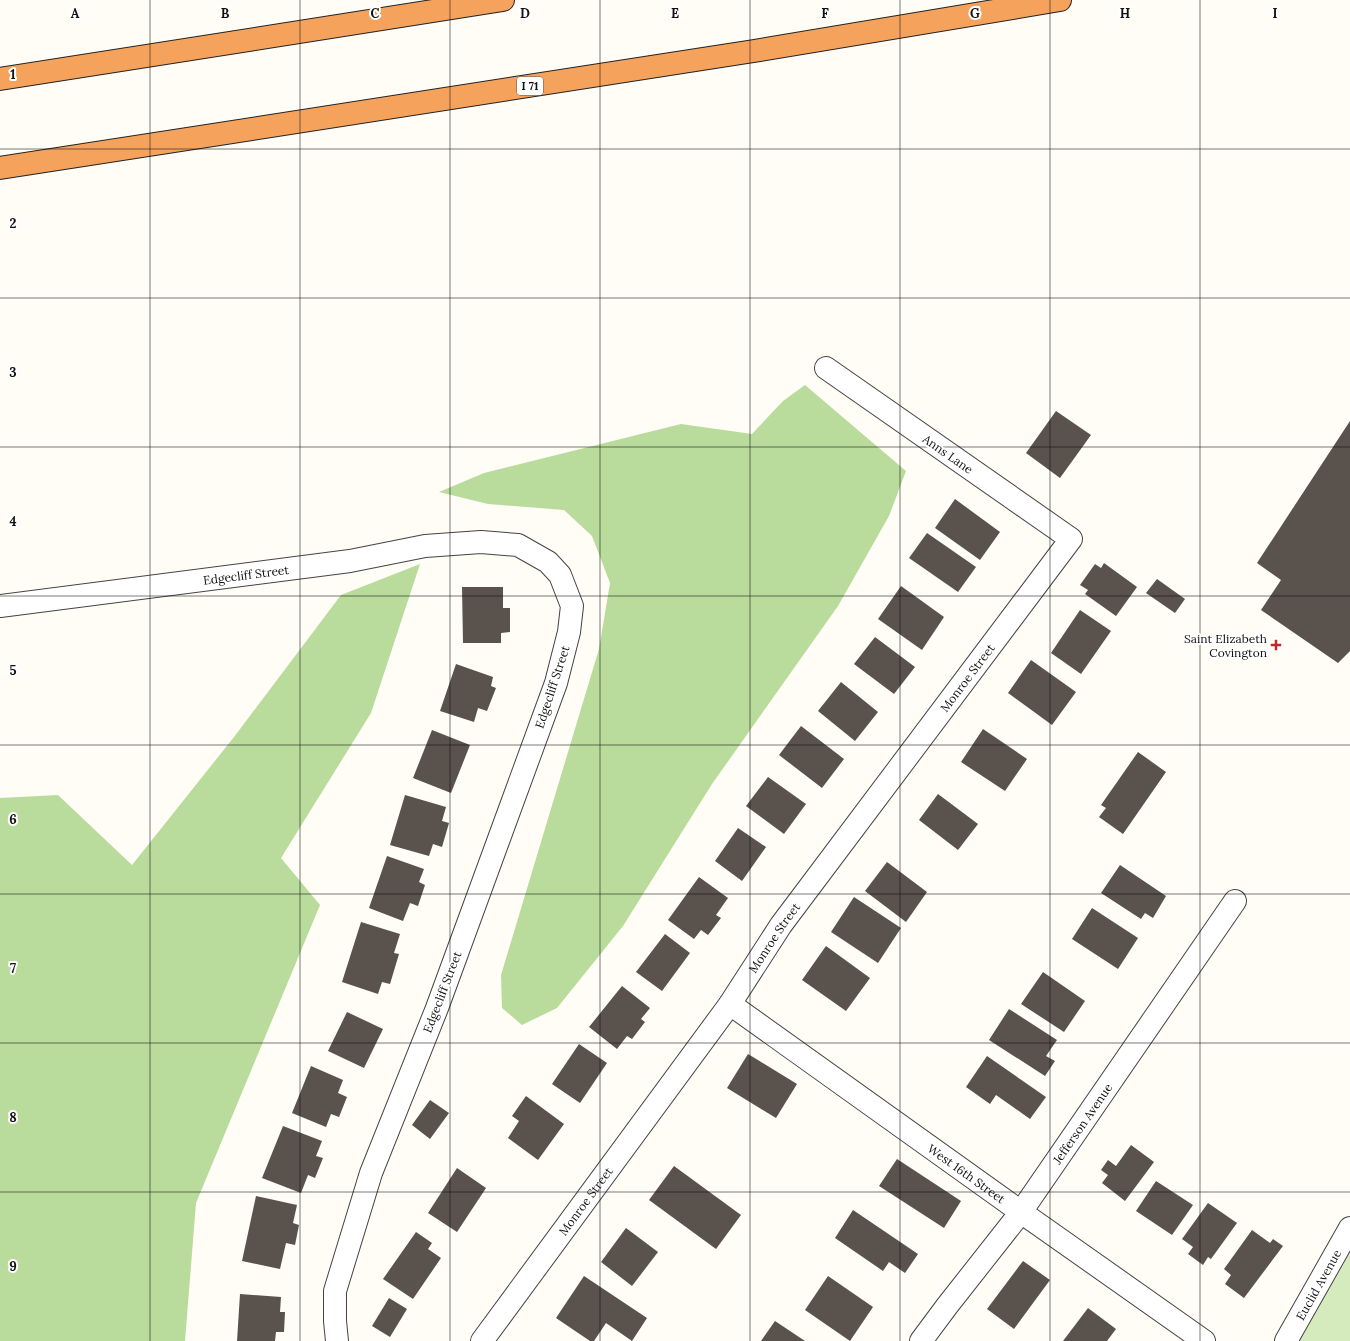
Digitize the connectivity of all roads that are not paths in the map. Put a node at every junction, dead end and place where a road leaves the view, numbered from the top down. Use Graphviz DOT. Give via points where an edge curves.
graph roads {
  1 [pos="503,0"];
  2 [pos="1060,0"];
  3 [pos="0,79"];
  4 [pos="0,168"];
  5 [pos="826,368"];
  6 [pos="1070,539"];
  7 [pos="0,606"];
  8 [pos="1236,901"];
  9 [pos="730,1004"];
  10 [pos="1021,1212"];
  11 [pos="1350,1228"];
  12 [pos="337,1341"];
  13 [pos="482,1341"];
  14 [pos="921,1341"];
  15 [pos="1204,1341"];
  16 [pos="1286,1341"];
  1 -- 3 [label="highway"];
  2 -- 4 [label="highway, I 71" via="746,53"];
  5 -- 6 [label="street, Anns Lane"];
  6 -- 9 [label="street, Monroe Street" via="781,926"];
  7 -- 12 [label="street, Edgecliff Street" via="350,561 425,546 481,542 518,546 548,562 560,575 572,606 569,632 556,684 437,1008 371,1173 335,1291"];
  8 -- 10 [label="street, Jefferson Avenue"];
  9 -- 10 [label="street, West 16th Street"];
  9 -- 13 [label="street, Monroe Street"];
  10 -- 14 [label="street, Jefferson Avenue"];
  10 -- 15 [label="street, West 16th Street"];
  11 -- 16 [label="street, Euclid Avenue"];
}
